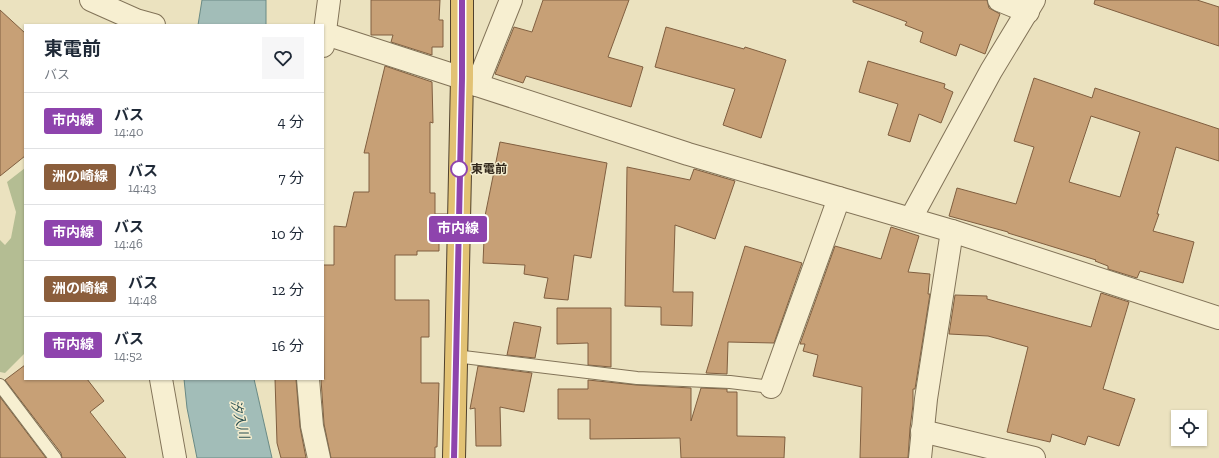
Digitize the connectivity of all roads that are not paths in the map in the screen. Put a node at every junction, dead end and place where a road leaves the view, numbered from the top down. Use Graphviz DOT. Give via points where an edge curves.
graph roads {
  1 [pos="91,0"];
  2 [pos="329,0"];
  3 [pos="462,0"];
  4 [pos="511,0"];
  5 [pos="999,0"];
  6 [pos="1031,6"];
  7 [pos="150,24"];
  8 [pos="324,37"];
  9 [pos="469,81"];
  10 [pos="839,198"];
  11 [pos="911,218"];
  12 [pos="952,231"];
  13 [pos="1219,318"];
  14 [pos="455,356"];
  15 [pos="161,380"];
  16 [pos="308,380"];
  17 [pos="0,385"];
  18 [pos="771,387"];
  19 [pos="922,431"];
  20 [pos="55,458"];
  21 [pos="175,458"];
  22 [pos="319,458"];
  23 [pos="454,458"];
  24 [pos="920,458"];
  25 [pos="1034,458"];
  1 -- 7 [label="street"];
  2 -- 8 [label="street"];
  3 -- 9 [label="highway"];
  4 -- 9 [label="street"];
  5 -- 6 [label="street"];
  6 -- 11 [label="street" via="991,71"];
  8 -- 9 [label="street"];
  9 -- 10 [label="street" via="688,154"];
  9 -- 14 [label="highway"];
  10 -- 11 [label="street"];
  10 -- 18 [label="street"];
  11 -- 12 [label="street"];
  12 -- 13 [label="street"];
  12 -- 19 [label="street"];
  14 -- 18 [label="lane" via="637,378 730,382"];
  14 -- 23 [label="highway"];
  15 -- 21 [label="street"];
  16 -- 22 [label="street" via="312,426"];
  17 -- 20 [label="lane"];
  19 -- 24 [label="street"];
  19 -- 25 [label="street"];
}
